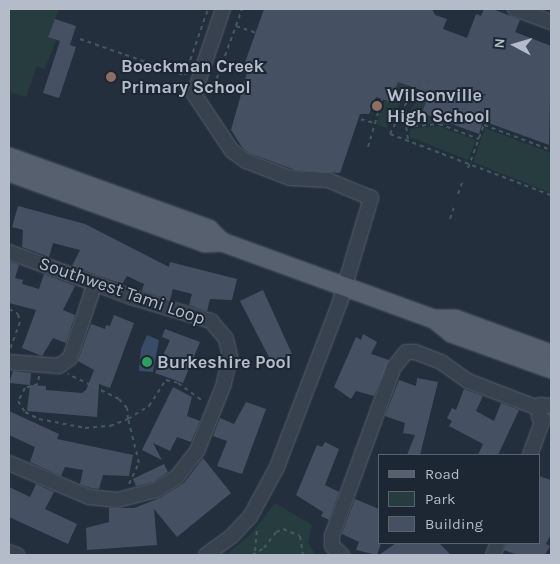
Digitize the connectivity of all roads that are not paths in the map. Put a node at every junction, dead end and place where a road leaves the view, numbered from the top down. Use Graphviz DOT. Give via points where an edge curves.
graph roads {
  1 [pos="223,9"];
  2 [pos="514,9"];
  3 [pos="551,22"];
  4 [pos="9,157"];
  5 [pos="9,172"];
  6 [pos="222,242"];
  7 [pos="9,252"];
  8 [pos="95,283"];
  9 [pos="344,286"];
  10 [pos="434,319"];
  11 [pos="551,354"];
  12 [pos="9,355"];
  13 [pos="551,369"];
  14 [pos="546,413"];
  15 [pos="530,454"];
  16 [pos="9,463"];
  17 [pos="9,552"];
  18 [pos="17,555"];
  19 [pos="206,555"];
  20 [pos="342,555"];
  1 -- 9 [label="street" via="194,94 238,158 290,178 328,180 371,198"];
  2 -- 3 [label="street"];
  4 -- 6 [label="main road" via="209,229"];
  5 -- 6 [label="main road" via="205,243"];
  6 -- 9 [label="main road"];
  7 -- 8 [label="street, Southwest Tami Loop"];
  8 -- 12 [label="street" via="70,358 58,366 40,366"];
  8 -- 16 [label="street, Southwest Tami Loop" via="198,315 220,329 230,357 224,384 206,431 184,468 167,484 131,498 89,497"];
  9 -- 10 [label="main road"];
  9 -- 19 [label="street" via="278,468 250,517 232,536"];
  10 -- 11 [label="main road" via="455,319"];
  10 -- 13 [label="main road" via="452,333"];
  14 -- 15 [label="street"];
  14 -- 20 [label="street" via="468,381 441,362 406,352 394,367 332,536 332,546"];
  17 -- 18 [label="street"];
}
